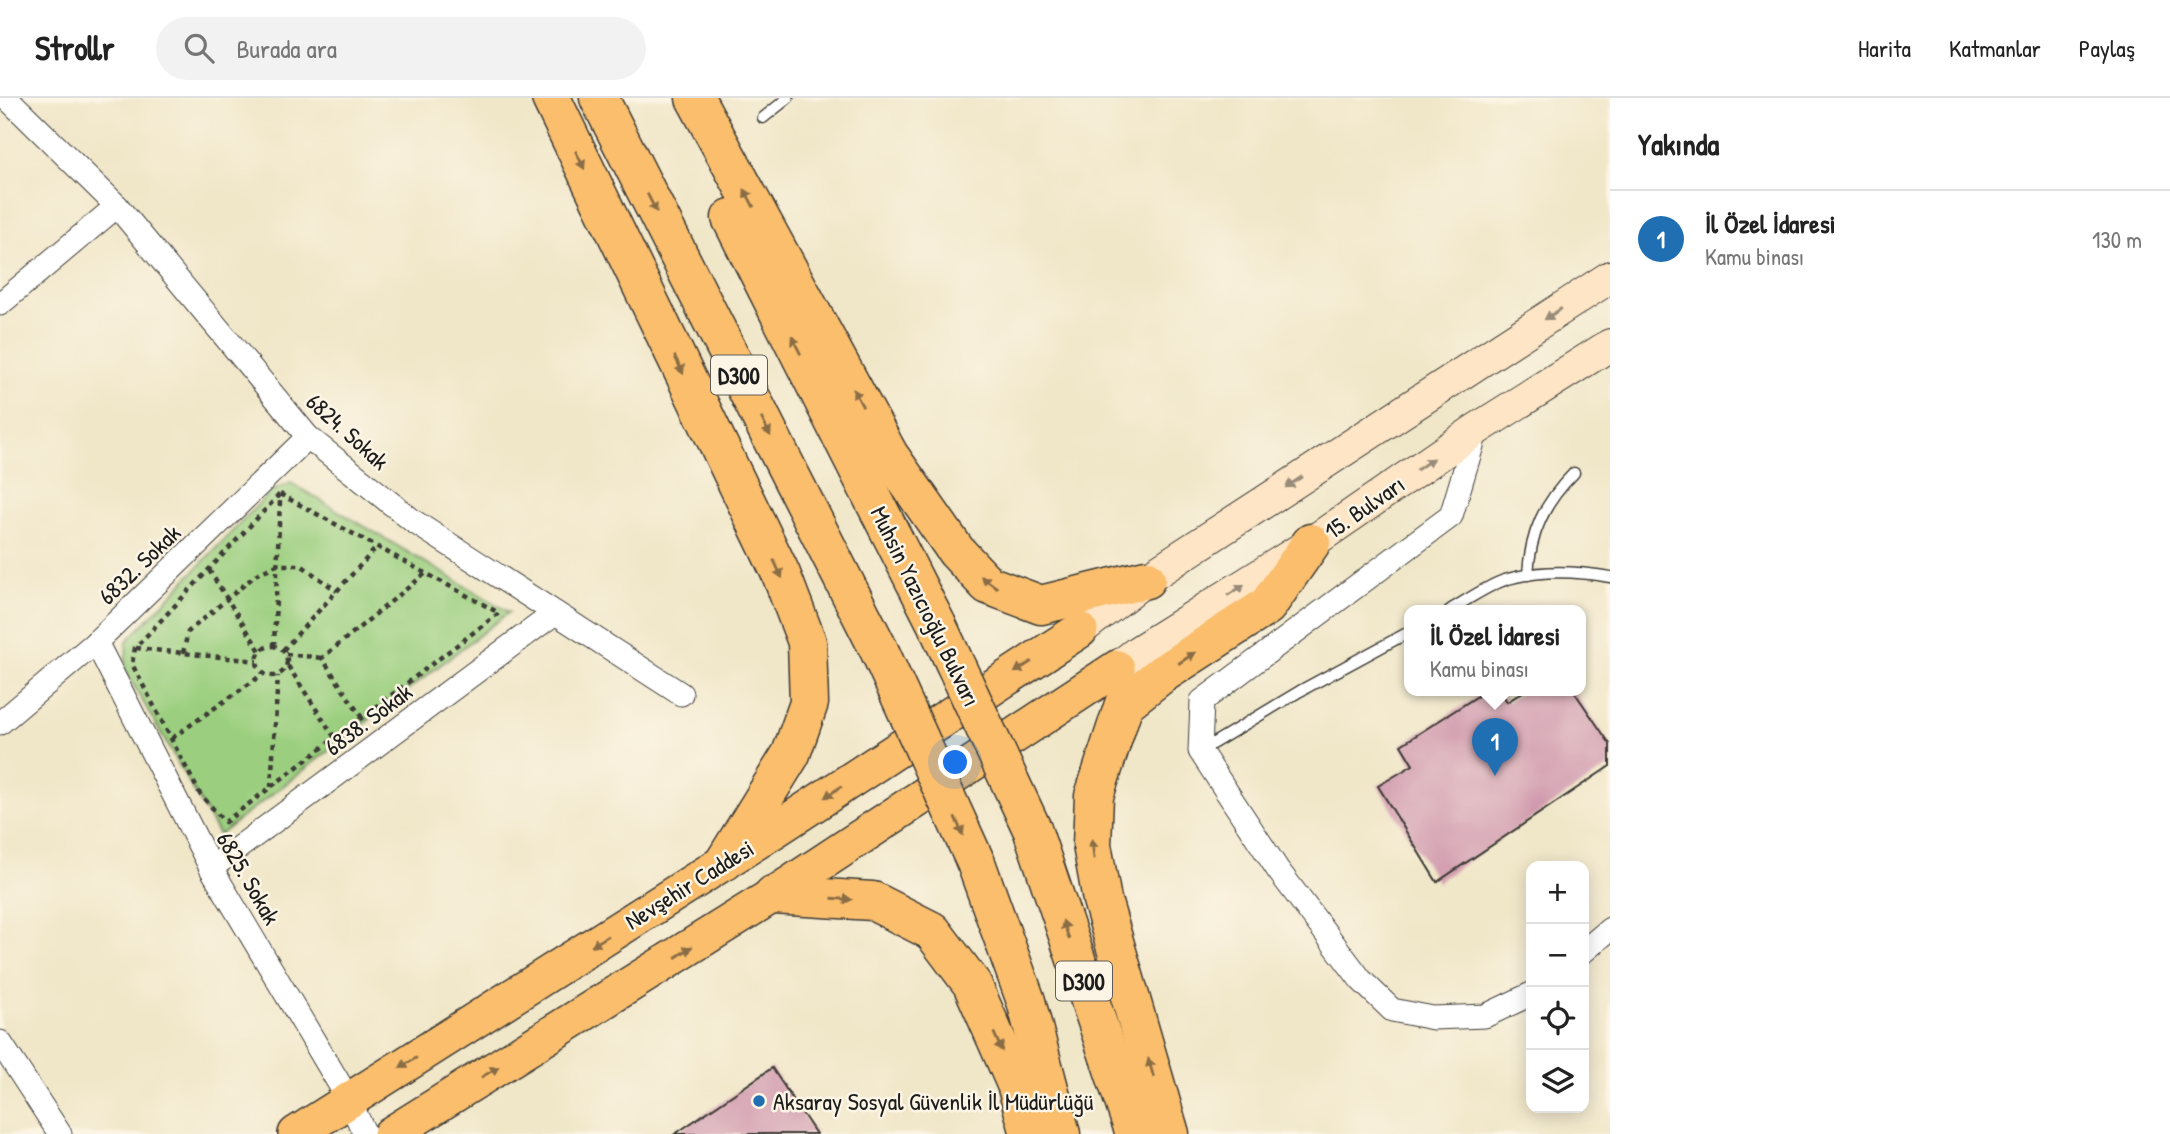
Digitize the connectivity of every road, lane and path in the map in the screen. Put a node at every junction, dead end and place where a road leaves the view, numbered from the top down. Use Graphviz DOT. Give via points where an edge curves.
graph roads {
  1 [pos="551,98"];
  2 [pos="599,98"];
  3 [pos="670,98"];
  4 [pos="695,98"];
  5 [pos="788,98"];
  6 [pos="11,102"];
  7 [pos="763,118"];
  8 [pos="117,206"];
  9 [pos="1610,277"];
  10 [pos="0,304"];
  11 [pos="1610,345"];
  12 [pos="1477,429"];
  13 [pos="308,437"];
  14 [pos="1574,473"];
  15 [pos="280,494"];
  16 [pos="1311,543"];
  17 [pos="377,547"];
  18 [pos="277,565"];
  19 [pos="209,570"];
  20 [pos="426,573"];
  21 [pos="1528,575"];
  22 [pos="1610,577"];
  23 [pos="1146,579"];
  24 [pos="337,591"];
  25 [pos="226,600"];
  26 [pos="1459,605"];
  27 [pos="555,613"];
  28 [pos="1080,630"];
  29 [pos="1404,635"];
  30 [pos="96,642"];
  31 [pos="274,646"];
  32 [pos="135,648"];
  33 [pos="260,651"];
  34 [pos="285,652"];
  35 [pos="183,653"];
  36 [pos="322,658"];
  37 [pos="257,661"];
  38 [pos="287,665"];
  39 [pos="1117,668"];
  40 [pos="263,674"];
  41 [pos="278,676"];
  42 [pos="681,694"];
  43 [pos="362,718"];
  44 [pos="0,723"];
  45 [pos="335,738"];
  46 [pos="171,739"];
  47 [pos="1200,751"];
  48 [pos="271,787"];
  49 [pos="725,861"];
  50 [pos="211,868"];
  51 [pos="774,895"];
  52 [pos="1610,929"];
  53 [pos="1589,947"];
  54 [pos="1526,996"];
  55 [pos="0,1042"];
  56 [pos="349,1100"];
  57 [pos="60,1134"];
  58 [pos="296,1134"];
  59 [pos="365,1134"];
  60 [pos="391,1134"];
  61 [pos="1030,1134"];
  62 [pos="1061,1134"];
  63 [pos="1135,1134"];
  64 [pos="1170,1134"];
  1 -- 49 [label="highway, one-way" via="780,574 807,642 809,703 791,754"];
  2 -- 62 [label="highway, D300, one-way, bridge" via="880,652 976,863 1026,1001"];
  63 -- 3 [label="highway, Muhsin Yazıcıoğlu Bulvarı / D300, one-way, bridge" via="1032,829 937,625"];
  23 -- 4 [label="highway, one-way" via="1041,605 988,584 956,551 889,455"];
  5 -- 7 [label="lane"];
  6 -- 8 [label="street, 6824. Sokak"];
  8 -- 10 [label="street"];
  8 -- 13 [label="street, 6824. Sokak"];
  9 -- 23 [label="main road, one-way"];
  11 -- 12 [label="main road, 15. Bulvarı"];
  16 -- 12 [label="main road, 15. Bulvarı, one-way"];
  12 -- 47 [label="street" via="1451,516 1202,701"];
  13 -- 27 [label="street, 6824. Sokak" via="412,521"];
  13 -- 30 [label="street, 6832. Sokak"];
  14 -- 21 [label="lane" via="1541,514 1529,552"];
  15 -- 17 [label="path"];
  15 -- 18 [label="path"];
  15 -- 19 [label="path"];
  39 -- 16 [label="main road, 15. Bulvarı, one-way"];
  64 -- 16 [label="highway, one-way" via="1102,900 1092,845 1094,796 1124,704 1268,606"];
  17 -- 20 [label="path"];
  17 -- 24 [label="path"];
  18 -- 24 [label="path" via="301,565"];
  18 -- 25 [label="path" via="257,574"];
  18 -- 31 [label="path"];
  19 -- 25 [label="path"];
  19 -- 32 [label="path"];
  20 -- 36 [label="path"];
  20 -- 43 [label="path" via="499,613"];
  21 -- 22 [label="lane" via="1555,572"];
  21 -- 26 [label="lane" via="1501,582"];
  23 -- 28 [label="main road"];
  24 -- 34 [label="path"];
  25 -- 33 [label="path"];
  25 -- 35 [label="path" via="188,632"];
  27 -- 42 [label="street, 6824. Sokak"];
  27 -- 50 [label="street, 6838. Sokak"];
  28 -- 49 [label="main road, Nevşehir Caddesi, one-way"];
  29 -- 47 [label="lane"];
  30 -- 44 [label="street, 6832. Sokak"];
  30 -- 50 [label="street, 6825. Sokak"];
  31 -- 33 [label="path"];
  31 -- 34 [label="path"];
  32 -- 35 [label="path"];
  32 -- 46 [label="path" via="132,664"];
  33 -- 37 [label="path"];
  34 -- 36 [label="path"];
  34 -- 38 [label="path"];
  35 -- 37 [label="path"];
  36 -- 43 [label="path"];
  37 -- 40 [label="path"];
  38 -- 41 [label="path"];
  38 -- 45 [label="path"];
  39 -- 51 [label="main road"];
  40 -- 41 [label="path"];
  40 -- 46 [label="path"];
  41 -- 48 [label="path"];
  43 -- 45 [label="path"];
  45 -- 48 [label="path"];
  46 -- 48 [label="path" via="200,794 225,822"];
  47 -- 54 [label="street" via="1278,870 1361,980 1392,1010 1433,1018 1485,1016"];
  49 -- 56 [label="main road, Nevşehir Caddesi, one-way"];
  50 -- 56 [label="street, 6825. Sokak"];
  60 -- 51 [label="main road, one-way"];
  51 -- 61 [label="highway, one-way" via="873,901 932,932 972,984 1016,1084"];
  52 -- 53 [label="street"];
  55 -- 57 [label="street"];
  56 -- 58 [label="main road, Nevşehir Caddesi"];
  56 -- 59 [label="street, 6825. Sokak"];
}
